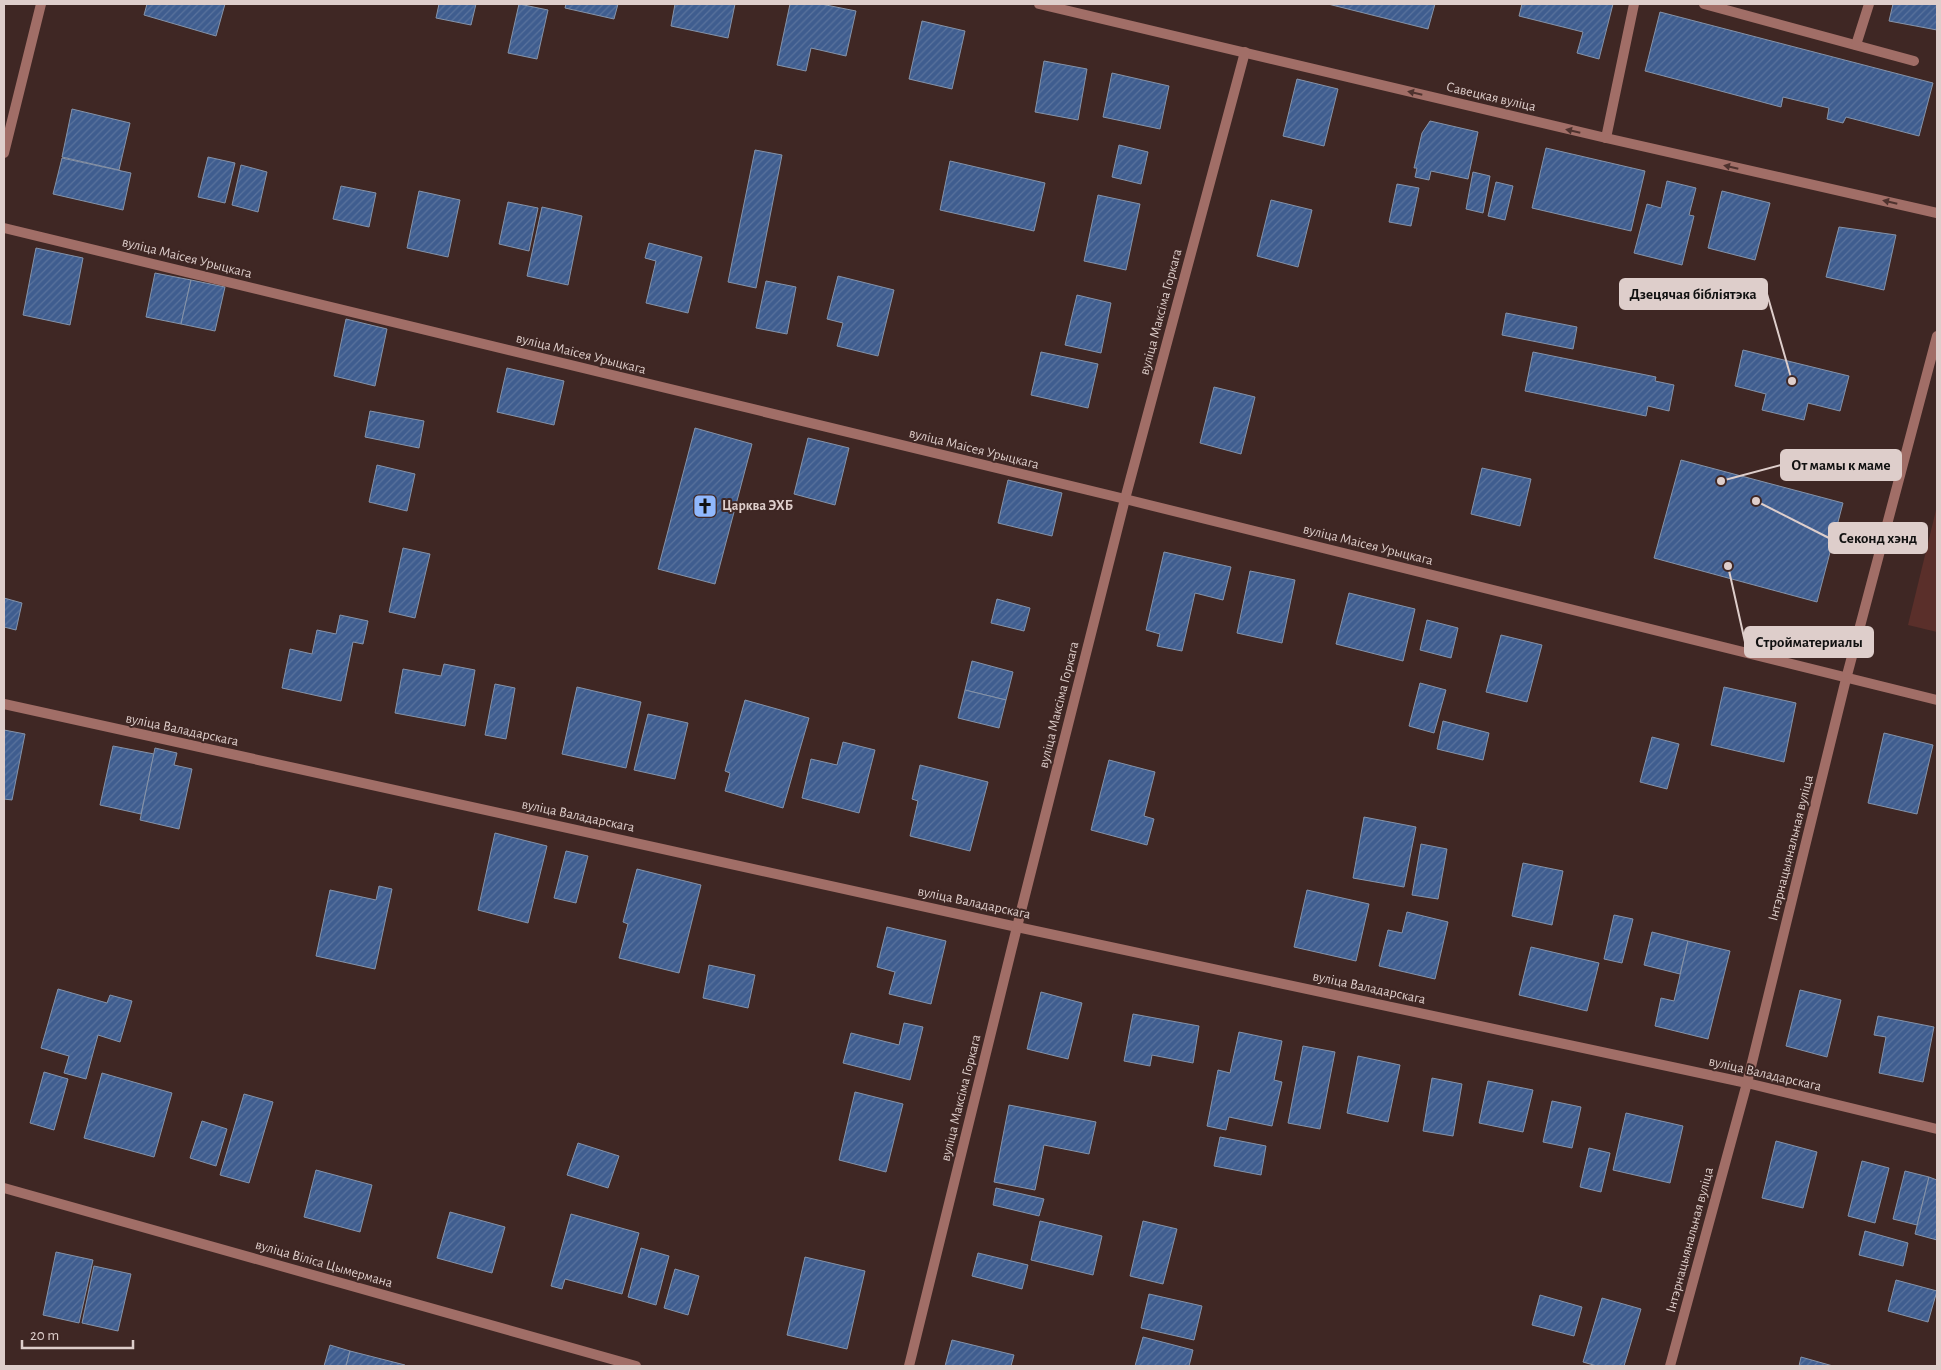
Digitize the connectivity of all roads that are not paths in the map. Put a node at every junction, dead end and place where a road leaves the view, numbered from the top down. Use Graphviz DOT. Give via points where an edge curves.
graph roads {
  1 [pos="41,4"];
  2 [pos="1039,4"];
  3 [pos="1634,4"];
  4 [pos="1704,4"];
  5 [pos="1869,4"];
  6 [pos="1856,45"];
  7 [pos="1245,52"];
  8 [pos="1914,61"];
  9 [pos="1606,138"];
  10 [pos="4,153"];
  11 [pos="1937,213"];
  12 [pos="4,228"];
  13 [pos="1937,336"];
  14 [pos="1125,500"];
  15 [pos="1846,679"];
  16 [pos="1937,700"];
  17 [pos="4,704"];
  18 [pos="1017,927"];
  19 [pos="1746,1083"];
  20 [pos="1937,1129"];
  21 [pos="4,1188"];
  22 [pos="636,1366"];
  23 [pos="910,1366"];
  24 [pos="1670,1366"];
  1 -- 10 [label="street"];
  2 -- 7 [label="street, Савецкая вуліца"];
  3 -- 9 [label="street"];
  4 -- 6 [label="street"];
  5 -- 6 [label="street"];
  6 -- 8 [label="street"];
  9 -- 7 [label="street, Савецкая вуліца, one-way"];
  7 -- 14 [label="street, вуліца Максіма Горкага"];
  11 -- 9 [label="street, Савецкая вуліца, one-way"];
  12 -- 14 [label="street, вуліца Маісея Урыцкага"];
  13 -- 15 [label="street, Інтэрнацыянальная вуліца"];
  14 -- 15 [label="street, вуліца Маісея Урыцкага"];
  14 -- 18 [label="street, вуліца Максіма Горкага"];
  15 -- 16 [label="street, вуліца Маісея Урыцкага"];
  15 -- 19 [label="street, Інтэрнацыянальная вуліца"];
  17 -- 18 [label="street, вуліца Валадарскага"];
  18 -- 19 [label="street, вуліца Валадарскага"];
  18 -- 23 [label="street, вуліца Максіма Горкага"];
  19 -- 20 [label="street, вуліца Валадарскага"];
  19 -- 24 [label="street, Інтэрнацыянальная вуліца"];
  21 -- 22 [label="street, вуліца Віліса Цымермана"];
}
